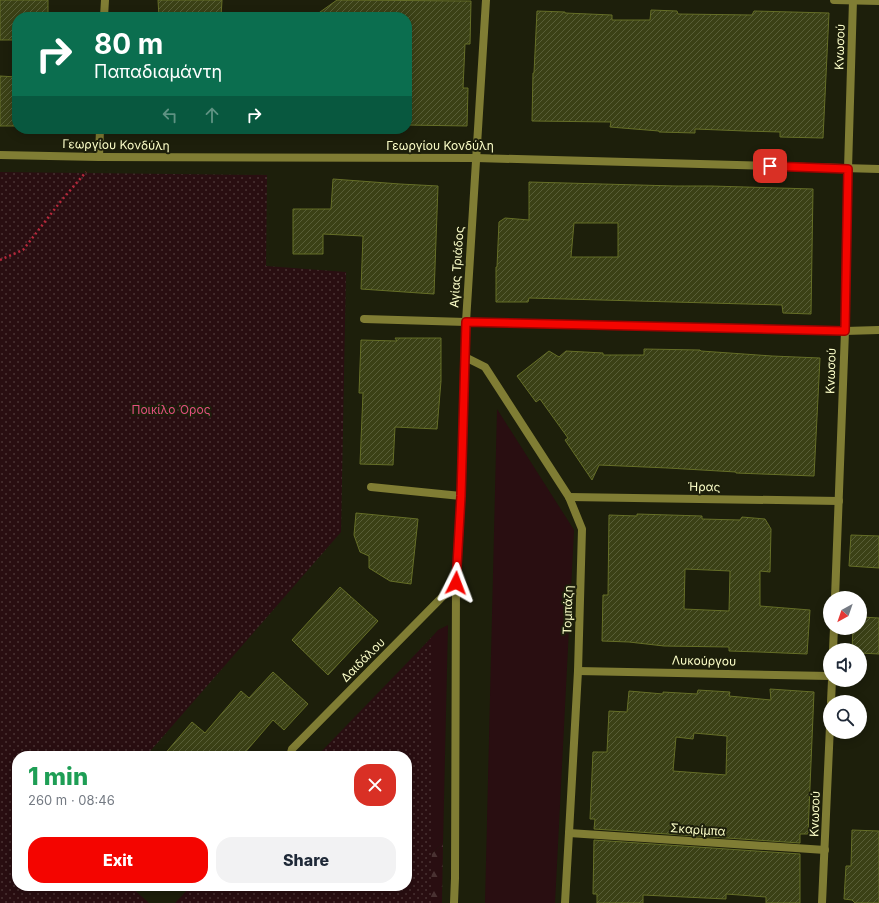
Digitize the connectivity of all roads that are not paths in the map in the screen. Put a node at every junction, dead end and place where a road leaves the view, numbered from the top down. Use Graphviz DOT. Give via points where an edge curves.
graph roads {
  1 [pos="105,0"];
  2 [pos="486,0"];
  3 [pos="834,0"];
  4 [pos="853,0"];
  5 [pos="879,1"];
  6 [pos="104,12"];
  7 [pos="100,134"];
  8 [pos="0,155"];
  9 [pos="99,157"];
  10 [pos="476,158"];
  11 [pos="848,169"];
  12 [pos="879,169"];
  13 [pos="364,319"];
  14 [pos="466,322"];
  15 [pos="879,330"];
  16 [pos="845,331"];
  17 [pos="465,357"];
  18 [pos="371,487"];
  19 [pos="461,496"];
  20 [pos="569,497"];
  21 [pos="839,501"];
  22 [pos="456,583"];
  23 [pos="835,591"];
  24 [pos="578,671"];
  25 [pos="823,676"];
  26 [pos="829,739"];
  27 [pos="291,751"];
  28 [pos="570,833"];
  29 [pos="825,850"];
  30 [pos="454,903"];
  31 [pos="565,903"];
  32 [pos="822,903"];
  1 -- 6 [label="street"];
  2 -- 10 [label="street, Αγίας Τριάδος"];
  3 -- 4 [label="street"];
  4 -- 5 [label="street"];
  4 -- 11 [label="street, Κνωσού"];
  7 -- 9 [label="street"];
  8 -- 9 [label="street, Γεωργίου Κονδύλη"];
  9 -- 10 [label="street, Γεωργίου Κονδύλη"];
  10 -- 11 [label="street, Γεωργίου Κονδύλη"];
  10 -- 14 [label="street, Αγίας Τριάδος"];
  11 -- 12 [label="street, Γεωργίου Κονδύλη"];
  11 -- 16 [label="street, Κνωσού"];
  13 -- 14 [label="street"];
  14 -- 16 [label="street"];
  14 -- 17 [label="street, Αγίας Τριάδος"];
  15 -- 16 [label="street"];
  16 -- 21 [label="street, Κνωσού"];
  17 -- 19 [label="street, Αγίας Τριάδος"];
  17 -- 20 [label="street, Τομπάζη" via="485,367"];
  18 -- 19 [label="street"];
  19 -- 22 [label="street, Αγίας Τριάδος"];
  20 -- 21 [label="street, Ήρας"];
  20 -- 24 [label="street, Τομπάζη" via="582,528"];
  21 -- 23 [label="street, Κνωσού"];
  22 -- 27 [label="street, Δαιδάλου"];
  22 -- 30 [label="street, Αγίας Τριάδος"];
  24 -- 25 [label="street, Λυκούργου"];
  24 -- 28 [label="street, Τομπάζη"];
  26 -- 29 [label="street, Κνωσού"];
  28 -- 29 [label="street, Σκαρίμπα"];
  28 -- 31 [label="street, Τομπάζη"];
  29 -- 32 [label="street, Κνωσού"];
}
